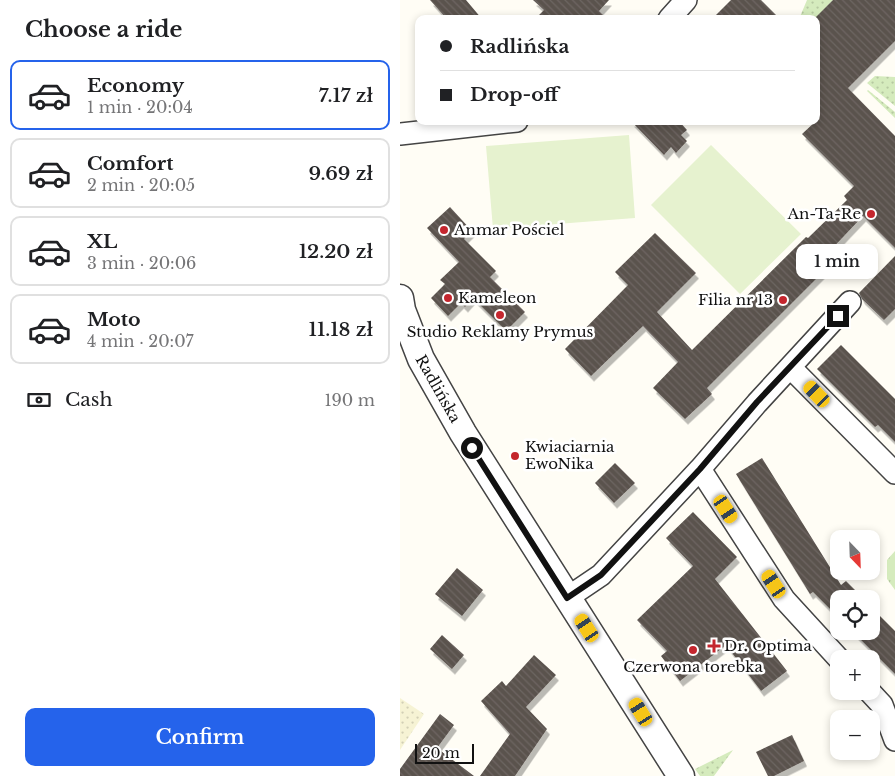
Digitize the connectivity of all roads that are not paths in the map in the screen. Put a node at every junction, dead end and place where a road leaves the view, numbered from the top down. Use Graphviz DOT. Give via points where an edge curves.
graph roads {
  1 [pos="686,0"];
  2 [pos="673,15"];
  3 [pos="481,125"];
  4 [pos="400,134"];
  5 [pos="400,298"];
  6 [pos="850,302"];
  7 [pos="791,368"];
  8 [pos="700,469"];
  9 [pos="895,474"];
  10 [pos="567,598"];
  11 [pos="831,650"];
  12 [pos="878,700"];
  13 [pos="895,740"];
  14 [pos="681,776"];
  1 -- 2 [label="street"];
  3 -- 4 [label="street"];
  5 -- 10 [label="street, Radlińska" via="421,359 463,433"];
  6 -- 7 [label="street"];
  7 -- 8 [label="street" via="757,402"];
  7 -- 9 [label="street"];
  8 -- 10 [label="street" via="601,575"];
  8 -- 11 [label="street" via="784,599"];
  10 -- 14 [label="street, Radlińska"];
  12 -- 13 [label="street"];
}
